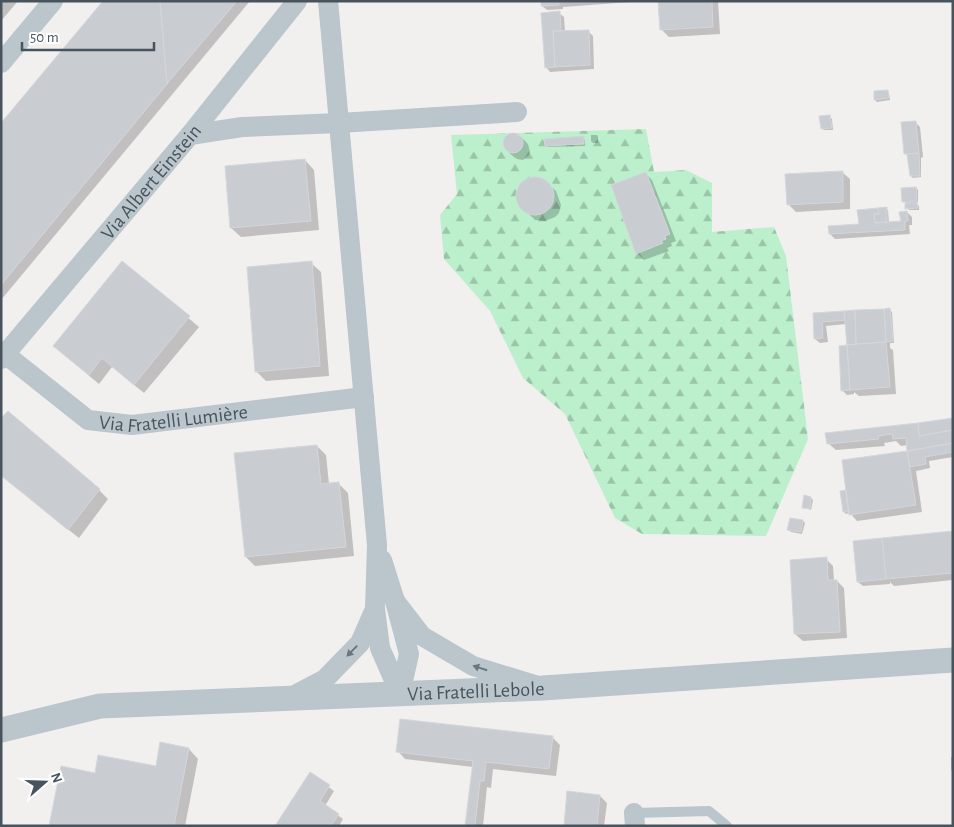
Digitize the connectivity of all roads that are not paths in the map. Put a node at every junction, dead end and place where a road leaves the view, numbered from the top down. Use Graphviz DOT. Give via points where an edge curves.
graph roads {
  1 [pos="53,1"];
  2 [pos="297,1"];
  3 [pos="328,1"];
  4 [pos="1,63"];
  5 [pos="517,112"];
  6 [pos="339,124"];
  7 [pos="190,135"];
  8 [pos="3,357"];
  9 [pos="364,397"];
  10 [pos="377,545"];
  11 [pos="395,601"];
  12 [pos="375,609"];
  13 [pos="953,660"];
  14 [pos="543,688"];
  15 [pos="400,694"];
  16 [pos="288,699"];
  17 [pos="1,730"];
  18 [pos="634,819"];
  19 [pos="727,826"];
  1 -- 4 [label="street"];
  2 -- 7 [label="street, Via Albert Einstein"];
  3 -- 6 [label="street"];
  5 -- 6 [label="street"];
  6 -- 7 [label="street" via="242,127"];
  6 -- 9 [label="street"];
  7 -- 8 [label="street, Via Albert Einstein"];
  8 -- 9 [label="street, Via Fratelli Lumière" via="88,420 132,425"];
  9 -- 10 [label="street"];
  10 -- 11 [label="street"];
  10 -- 12 [label="street"];
  14 -- 11 [label="street, one-way" via="473,666 447,651 422,636"];
  11 -- 15 [label="street" via="409,654"];
  12 -- 15 [label="street" via="380,648"];
  12 -- 16 [label="street, one-way" via="360,643 325,679"];
  13 -- 14 [label="street, Via Fratelli Lebole"];
  14 -- 15 [label="street, Via Fratelli Lebole"];
  15 -- 16 [label="street, Via Fratelli Lebole"];
  16 -- 17 [label="street, Via Fratelli Lebole" via="100,706"];
  18 -- 19 [label="lane" via="709,811"];
}
